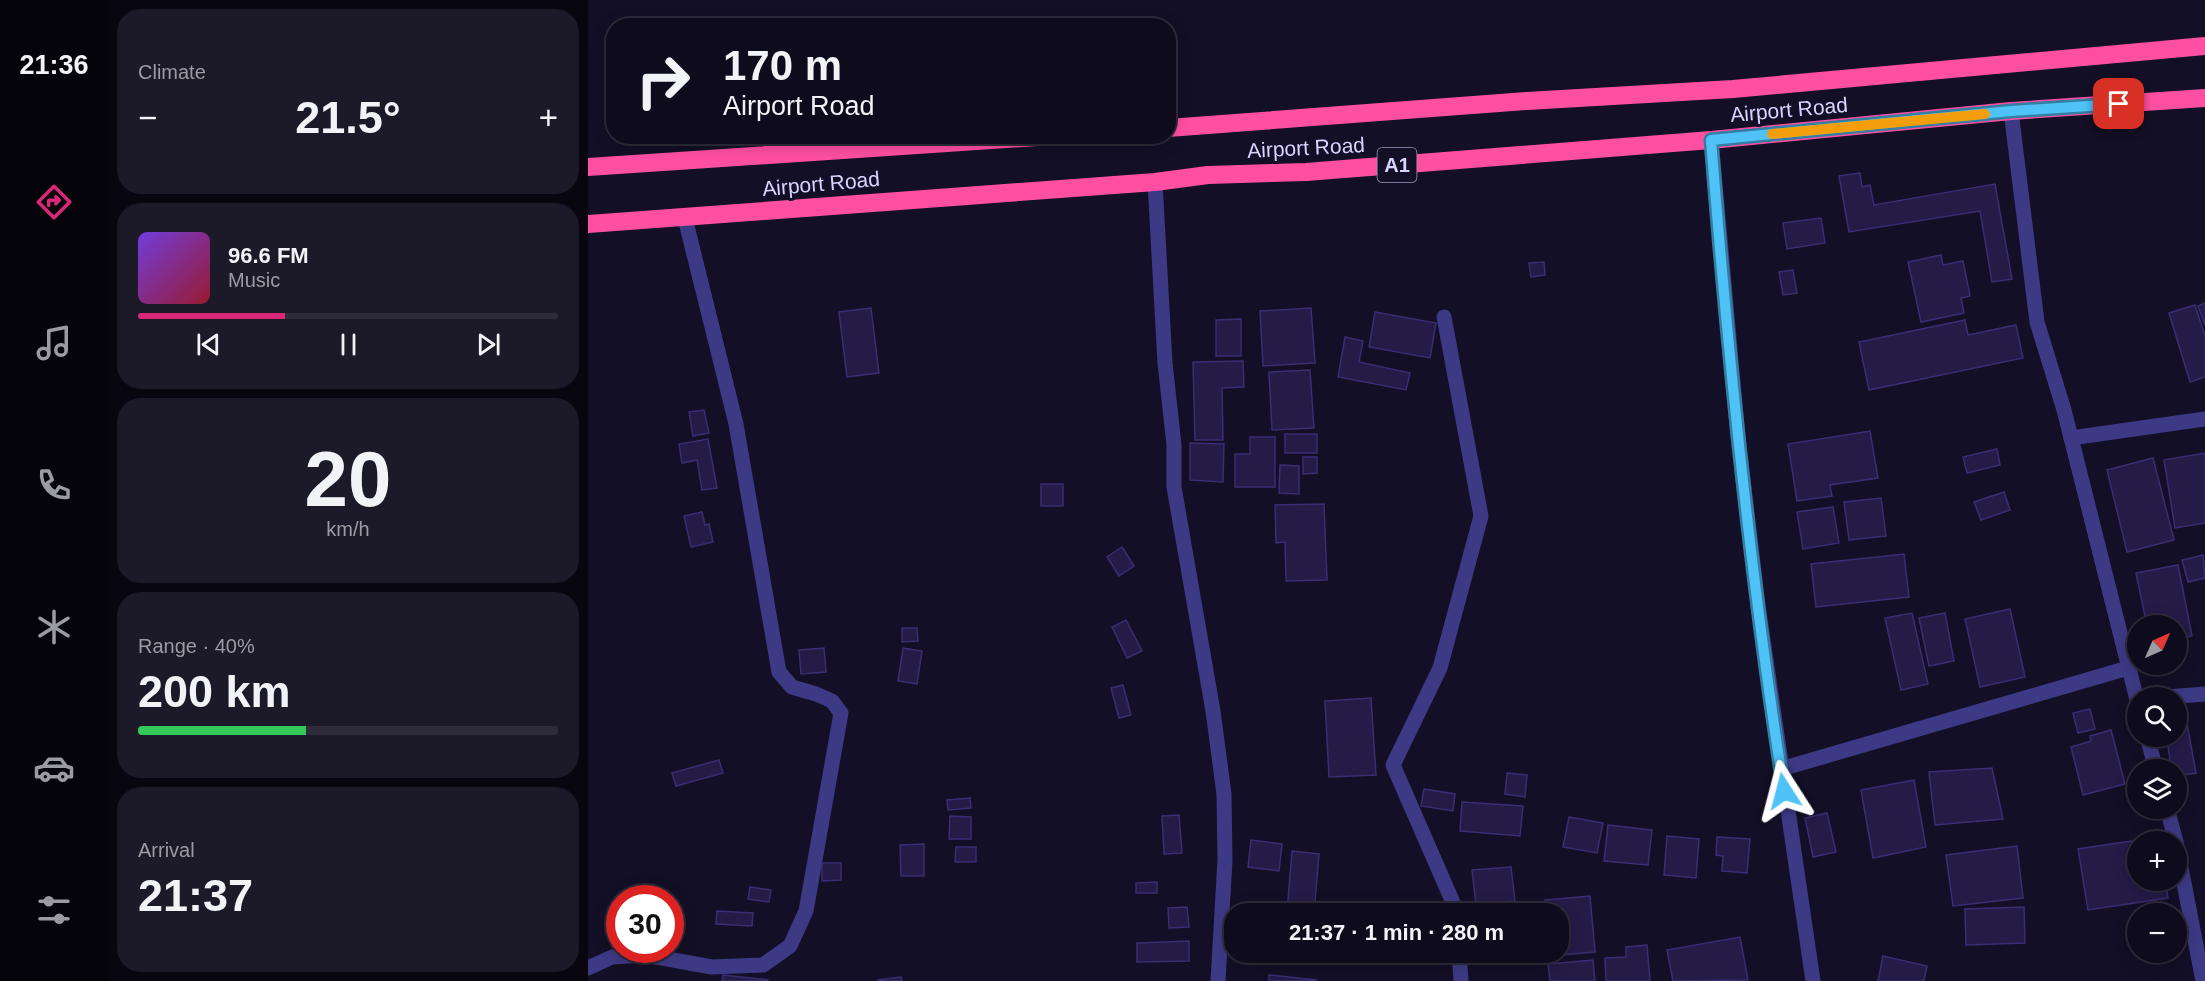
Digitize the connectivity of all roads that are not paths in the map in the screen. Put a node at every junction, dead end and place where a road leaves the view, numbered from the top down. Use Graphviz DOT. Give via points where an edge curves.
graph roads {
  1 [pos="2205,46"];
  2 [pos="2205,98"];
  3 [pos="2011,111"];
  4 [pos="1176,127"];
  5 [pos="1711,140"];
  6 [pos="932,144"];
  7 [pos="588,167"];
  8 [pos="1155,182"];
  9 [pos="685,218"];
  10 [pos="588,224"];
  11 [pos="1444,317"];
  12 [pos="2205,418"];
  13 [pos="2071,438"];
  14 [pos="2127,664"];
  15 [pos="2127,668"];
  16 [pos="2205,694"];
  17 [pos="2187,695"];
  18 [pos="1781,769"];
  19 [pos="2186,891"];
  20 [pos="1453,903"];
  21 [pos="1460,963"];
  22 [pos="588,968"];
  23 [pos="1218,981"];
  24 [pos="1461,981"];
  25 [pos="1813,981"];
  26 [pos="2203,981"];
  1 -- 4 [label="highway, Airport Road" via="1733,89"];
  2 -- 3 [label="highway, Airport Road / A1"];
  3 -- 5 [label="highway, Airport Road / A1"];
  3 -- 13 [label="street" via="2037,322"];
  5 -- 8 [label="highway, Airport Road / A1"];
  5 -- 18 [label="street" via="1738,437"];
  6 -- 7 [label="highway, Airport Road"];
  8 -- 9 [label="highway, Airport Road / A1"];
  8 -- 23 [label="street" via="1174,487 1224,794 1225,860"];
  9 -- 10 [label="highway, Airport Road / A1"];
  9 -- 22 [label="street" via="736,424 779,672 792,687 832,701 842,713 806,911 790,946 763,965 712,967 645,955 612,957"];
  11 -- 20 [label="street" via="1481,516 1440,668 1394,765"];
  12 -- 13 [label="street"];
  13 -- 14 [label="street"];
  15 -- 18 [label="street"];
  16 -- 17 [label="street"];
  18 -- 25 [label="street"];
  19 -- 26 [label="street"];
  21 -- 24 [label="street"];
}
